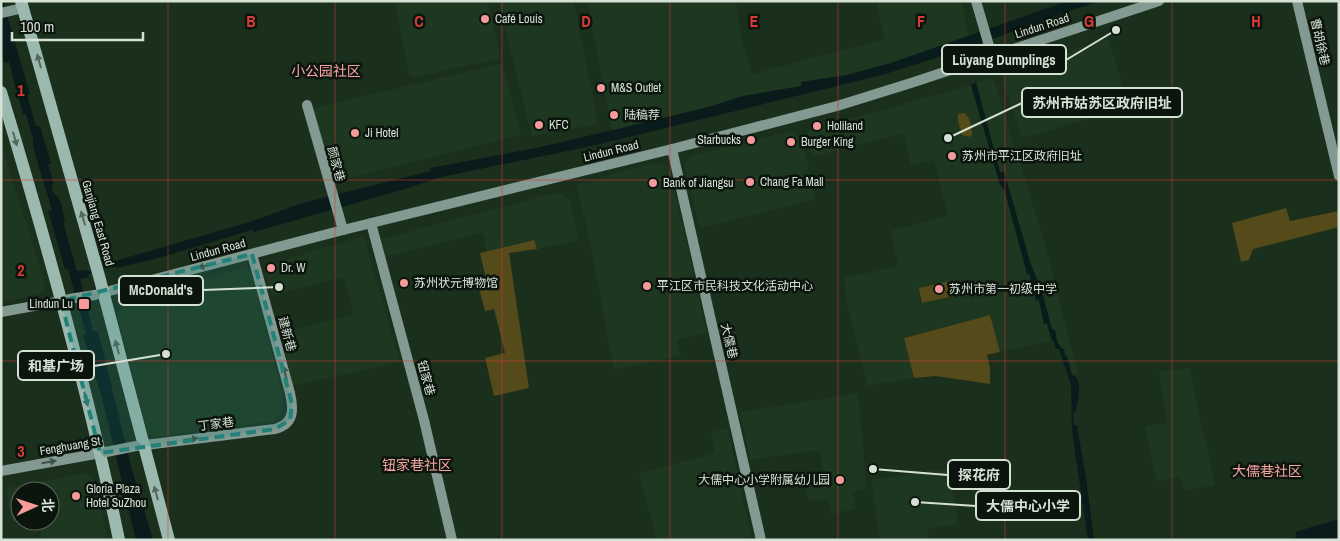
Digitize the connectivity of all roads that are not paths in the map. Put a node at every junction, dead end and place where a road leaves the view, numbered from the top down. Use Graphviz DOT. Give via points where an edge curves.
graph roads {
  1 [pos="976,1"];
  2 [pos="1159,1"];
  3 [pos="1297,1"];
  4 [pos="19,7"];
  5 [pos="1,13"];
  6 [pos="992,56"];
  7 [pos="1,92"];
  8 [pos="307,105"];
  9 [pos="672,149"];
  10 [pos="1339,176"];
  11 [pos="371,223"];
  12 [pos="343,230"];
  13 [pos="252,254"];
  14 [pos="99,294"];
  15 [pos="65,300"];
  16 [pos="1,312"];
  17 [pos="290,420"];
  18 [pos="140,446"];
  19 [pos="103,453"];
  20 [pos="1,471"];
  21 [pos="119,540"];
  22 [pos="169,540"];
  23 [pos="452,540"];
  24 [pos="761,540"];
  1 -- 6 [label="main road"];
  2 -- 6 [label="main road, Lindun Road"];
  3 -- 10 [label="main road, 曹胡徐巷"];
  4 -- 5 [label="main road"];
  14 -- 4 [label="main road, Ganjiang East Road, one-way" via="98,270"];
  6 -- 9 [label="main road, Lindun Road" via="867,97"];
  7 -- 15 [label="main road, one-way"];
  8 -- 12 [label="main road, 颜家巷"];
  9 -- 11 [label="main road, Lindun Road"];
  9 -- 24 [label="main road, 大儒巷"];
  11 -- 12 [label="main road, Lindun Road"];
  11 -- 23 [label="main road, 钮家巷" via="424,420"];
  12 -- 13 [label="main road, Lindun Road"];
  13 -- 14 [label="main road, Lindun Road, one-way"];
  17 -- 13 [label="main road, 建新巷, one-way" via="293,407 290,393"];
  14 -- 15 [label="main road, Lindun Road, bridge"];
  18 -- 14 [label="main road, Ganjiang East Road, one-way"];
  15 -- 16 [label="main road, Lindun Road"];
  15 -- 19 [label="main road, one-way"];
  18 -- 17 [label="main road, 丁家巷, one-way" via="275,429"];
  18 -- 19 [label="main road, Fenghuang St, bridge"];
  22 -- 18 [label="main road, Ganjiang East Road, one-way"];
  20 -- 19 [label="main road, Fenghuang St, one-way"];
  19 -- 21 [label="main road"];
}
